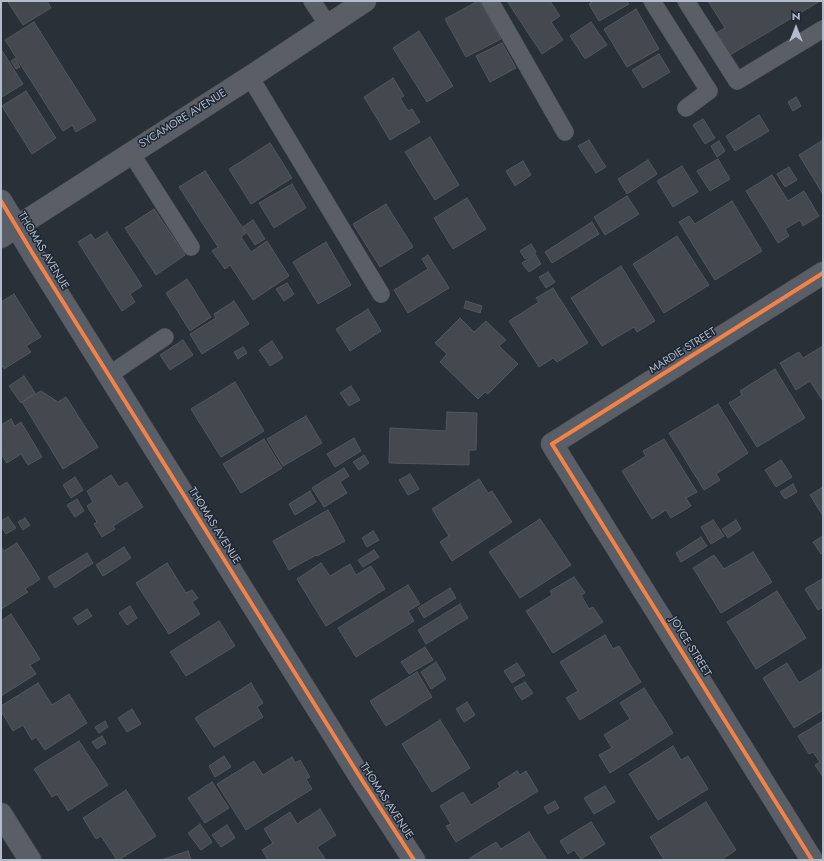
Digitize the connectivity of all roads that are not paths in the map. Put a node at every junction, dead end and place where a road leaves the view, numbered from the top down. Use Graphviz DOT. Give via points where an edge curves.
graph roads {
  1 [pos="312,1"];
  2 [pos="365,1"];
  3 [pos="490,1"];
  4 [pos="652,1"];
  5 [pos="686,1"];
  6 [pos="328,25"];
  7 [pos="823,29"];
  8 [pos="250,77"];
  9 [pos="686,108"];
  10 [pos="565,132"];
  11 [pos="131,153"];
  12 [pos="1,201"];
  13 [pos="9,232"];
  14 [pos="191,247"];
  15 [pos="823,273"];
  16 [pos="381,294"];
  17 [pos="165,337"];
  18 [pos="109,375"];
  19 [pos="552,444"];
  20 [pos="1,814"];
  21 [pos="30,860"];
  22 [pos="414,860"];
  23 [pos="812,860"];
  1 -- 6 [label="lane"];
  2 -- 6 [label="street, SYCAMORE AVENUE"];
  3 -- 10 [label="lane"];
  4 -- 9 [label="lane" via="709,91"];
  5 -- 7 [label="lane" via="737,81"];
  6 -- 8 [label="street, SYCAMORE AVENUE"];
  8 -- 11 [label="street, SYCAMORE AVENUE"];
  8 -- 16 [label="lane"];
  11 -- 13 [label="street, SYCAMORE AVENUE"];
  11 -- 14 [label="lane"];
  12 -- 13 [label="street, THOMAS AVENUE"];
  13 -- 18 [label="street, THOMAS AVENUE" via="33,254"];
  15 -- 19 [label="street, MARDIE STREET"];
  17 -- 18 [label="lane"];
  18 -- 22 [label="street, THOMAS AVENUE"];
  19 -- 23 [label="street, JOYCE STREET"];
  20 -- 21 [label="street"];
}
